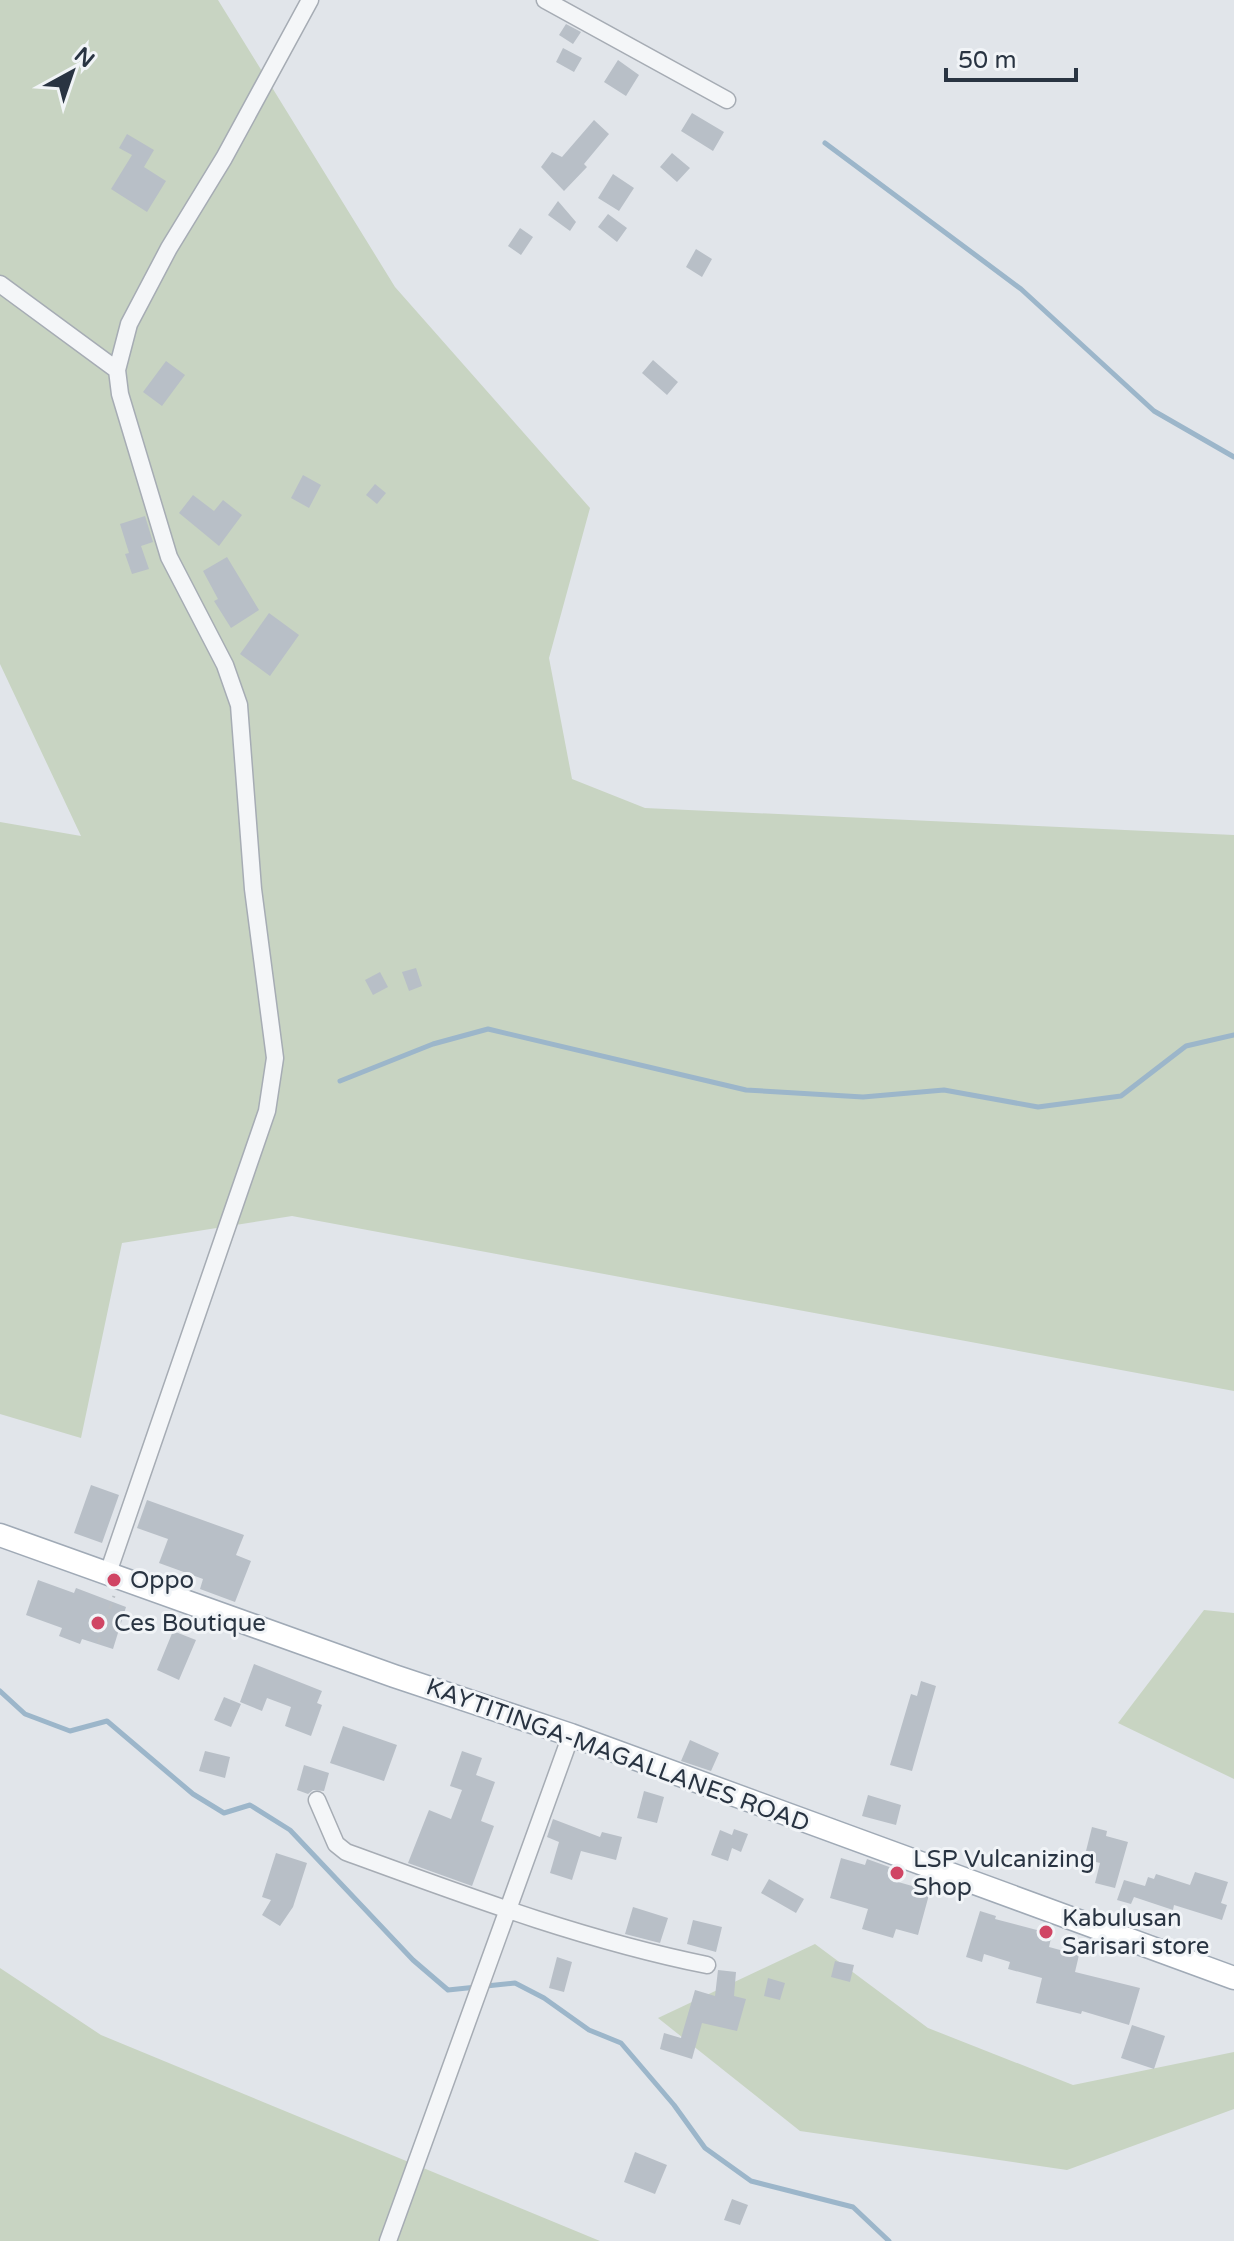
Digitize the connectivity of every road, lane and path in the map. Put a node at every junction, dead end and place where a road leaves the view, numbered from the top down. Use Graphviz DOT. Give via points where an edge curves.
graph roads {
  1 [pos="310,0"];
  2 [pos="545,0"];
  3 [pos="727,100"];
  4 [pos="0,284"];
  5 [pos="117,370"];
  6 [pos="0,1535"];
  7 [pos="114,1575"];
  8 [pos="98,1643"];
  9 [pos="571,1735"];
  10 [pos="317,1800"];
  11 [pos="509,1911"];
  12 [pos="707,1965"];
  13 [pos="1234,1978"];
  14 [pos="388,2241"];
  1 -- 5 [label="street" via="146,289 129,324"];
  2 -- 3 [label="street"];
  4 -- 5 [label="street"];
  5 -- 7 [label="street" via="169,557 216,646 239,705 253,889 275,1058 267,1111"];
  6 -- 7 [label="main road, KAYTITINGA-MAGALLANES ROAD"];
  7 -- 8 [label="path"];
  7 -- 9 [label="main road, KAYTITINGA-MAGALLANES ROAD"];
  9 -- 11 [label="street"];
  9 -- 13 [label="main road, KAYTITINGA-MAGALLANES ROAD"];
  10 -- 11 [label="street" via="336,1844 346,1852"];
  11 -- 12 [label="street"];
  11 -- 14 [label="street"];
}
